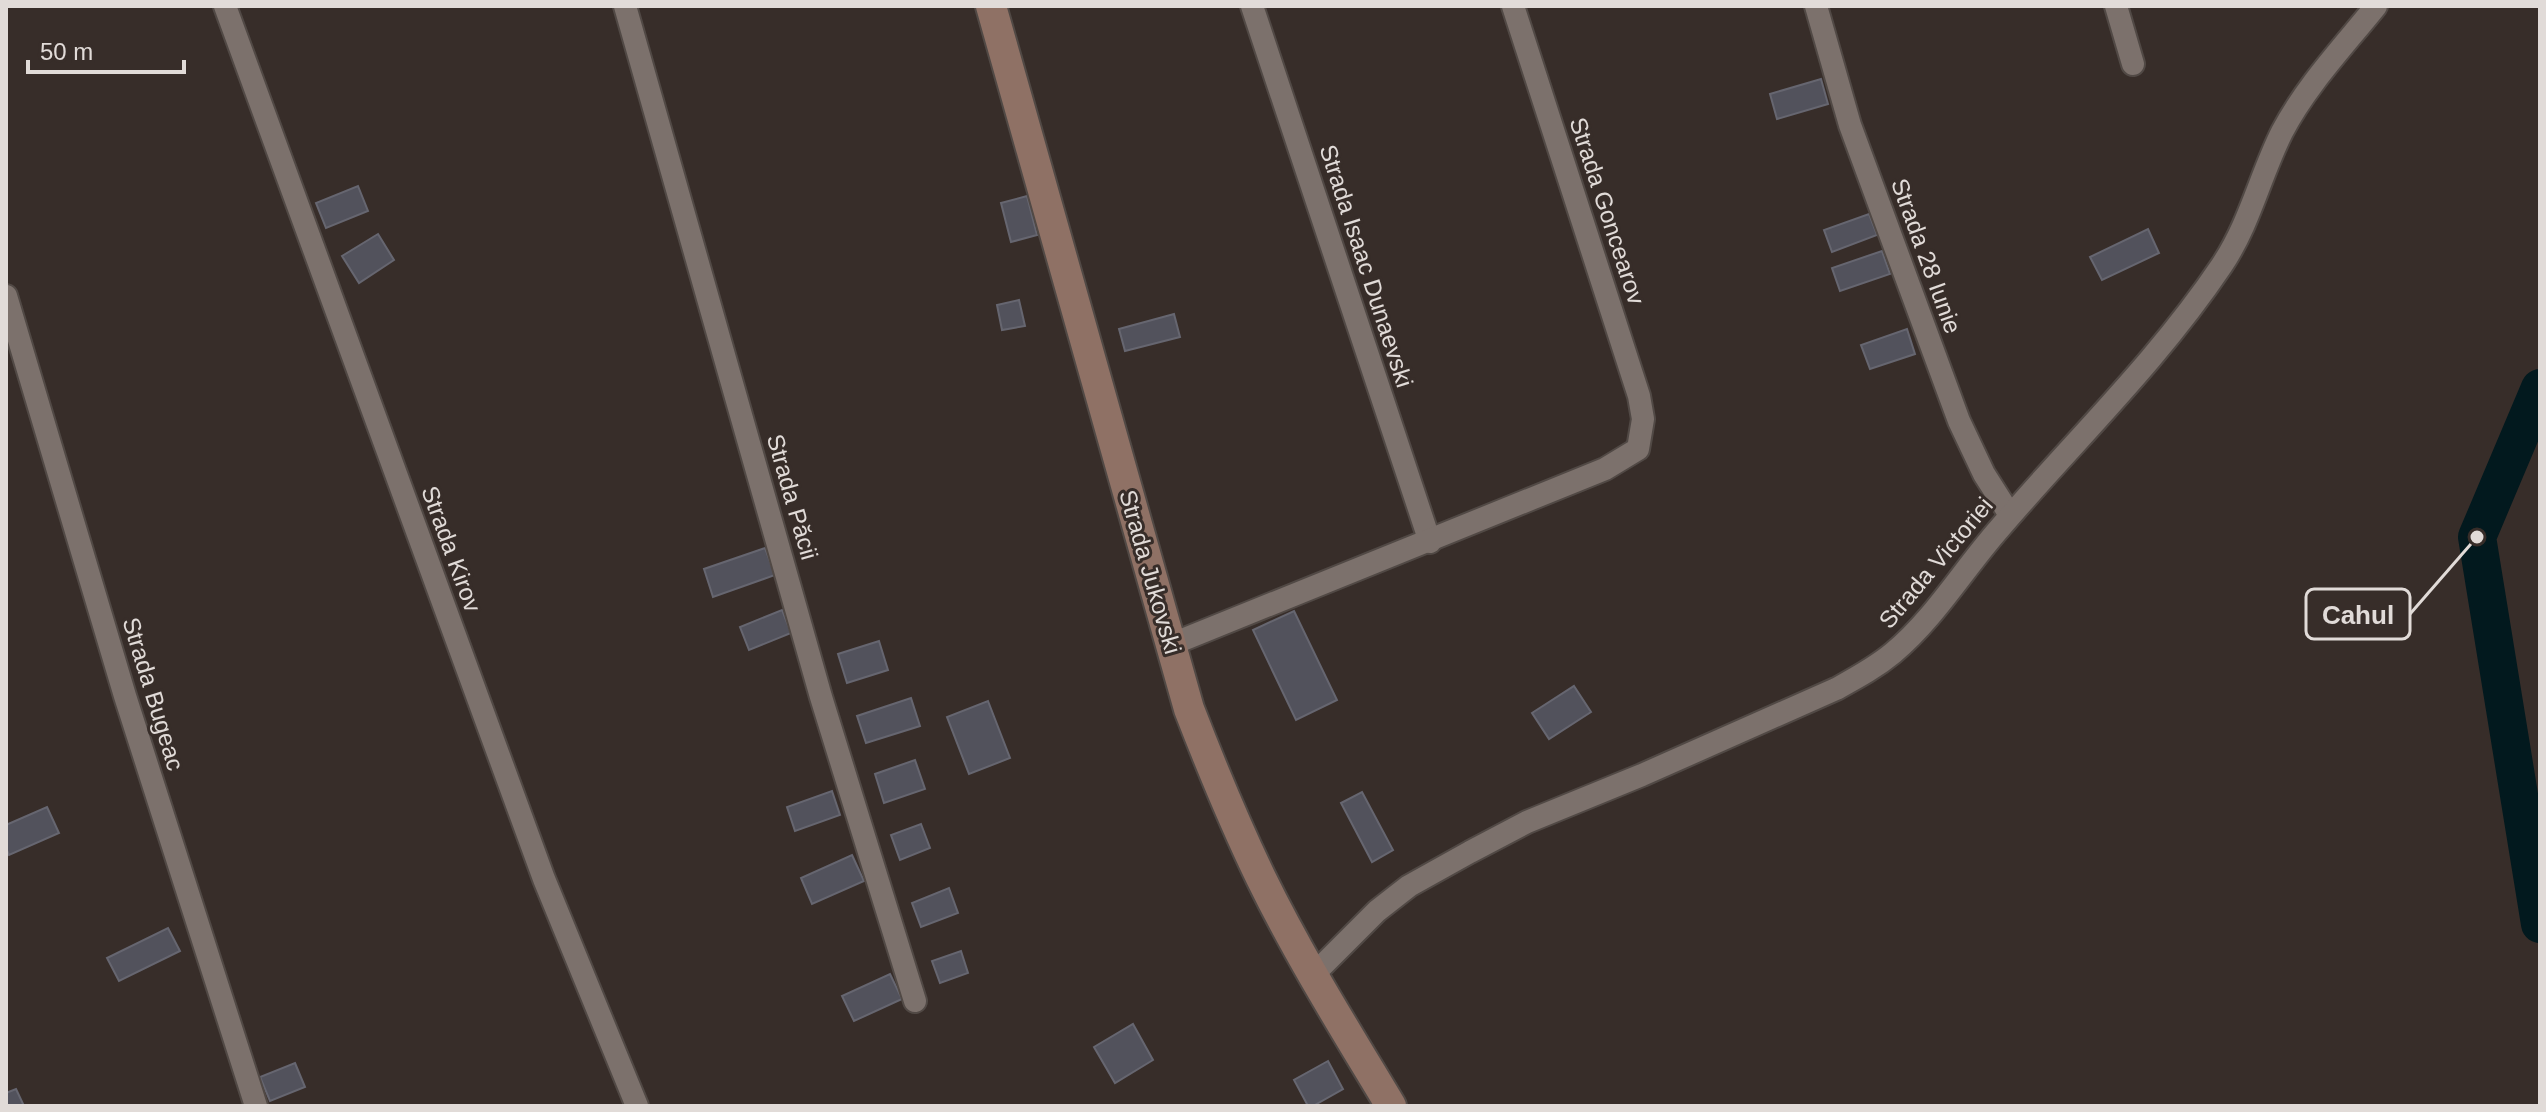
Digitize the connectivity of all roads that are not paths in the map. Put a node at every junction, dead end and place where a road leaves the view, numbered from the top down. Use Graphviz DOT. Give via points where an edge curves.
graph roads {
  1 [pos="225,6"];
  2 [pos="625,6"];
  3 [pos="991,6"];
  4 [pos="1252,6"];
  5 [pos="1513,6"];
  6 [pos="1816,6"];
  7 [pos="2116,6"];
  8 [pos="2376,6"];
  9 [pos="2133,64"];
  10 [pos="6,296"];
  11 [pos="2010,515"];
  12 [pos="1430,542"];
  13 [pos="1170,645"];
  14 [pos="1313,975"];
  15 [pos="915,1001"];
  16 [pos="256,1106"];
  17 [pos="637,1106"];
  18 [pos="1391,1106"];
  1 -- 17 [label="street, Strada Kirov" via="544,879"];
  2 -- 15 [label="street, Strada Păcii" via="821,697"];
  3 -- 13 [label="main road, Strada Jukovski"];
  4 -- 12 [label="street, Strada Isaac Dunaevski"];
  5 -- 12 [label="street, Strada Goncearov" via="1639,396 1642,433 1638,449 1605,469"];
  6 -- 11 [label="street, Strada 28 Iunie" via="1850,125 1959,421"];
  7 -- 9 [label="street"];
  8 -- 11 [label="street, Strada Victoriei" via="2300,99 2225,261 2195,303"];
  10 -- 16 [label="street, Strada Bugeac" via="125,696"];
  11 -- 14 [label="street, Strada Victoriei" via="1921,627 1866,673 1470,852 1377,911"];
  12 -- 13 [label="street"];
  13 -- 14 [label="main road, Strada Jukovski" via="1215,775"];
  14 -- 18 [label="main road, Strada Jukovski"];
}
